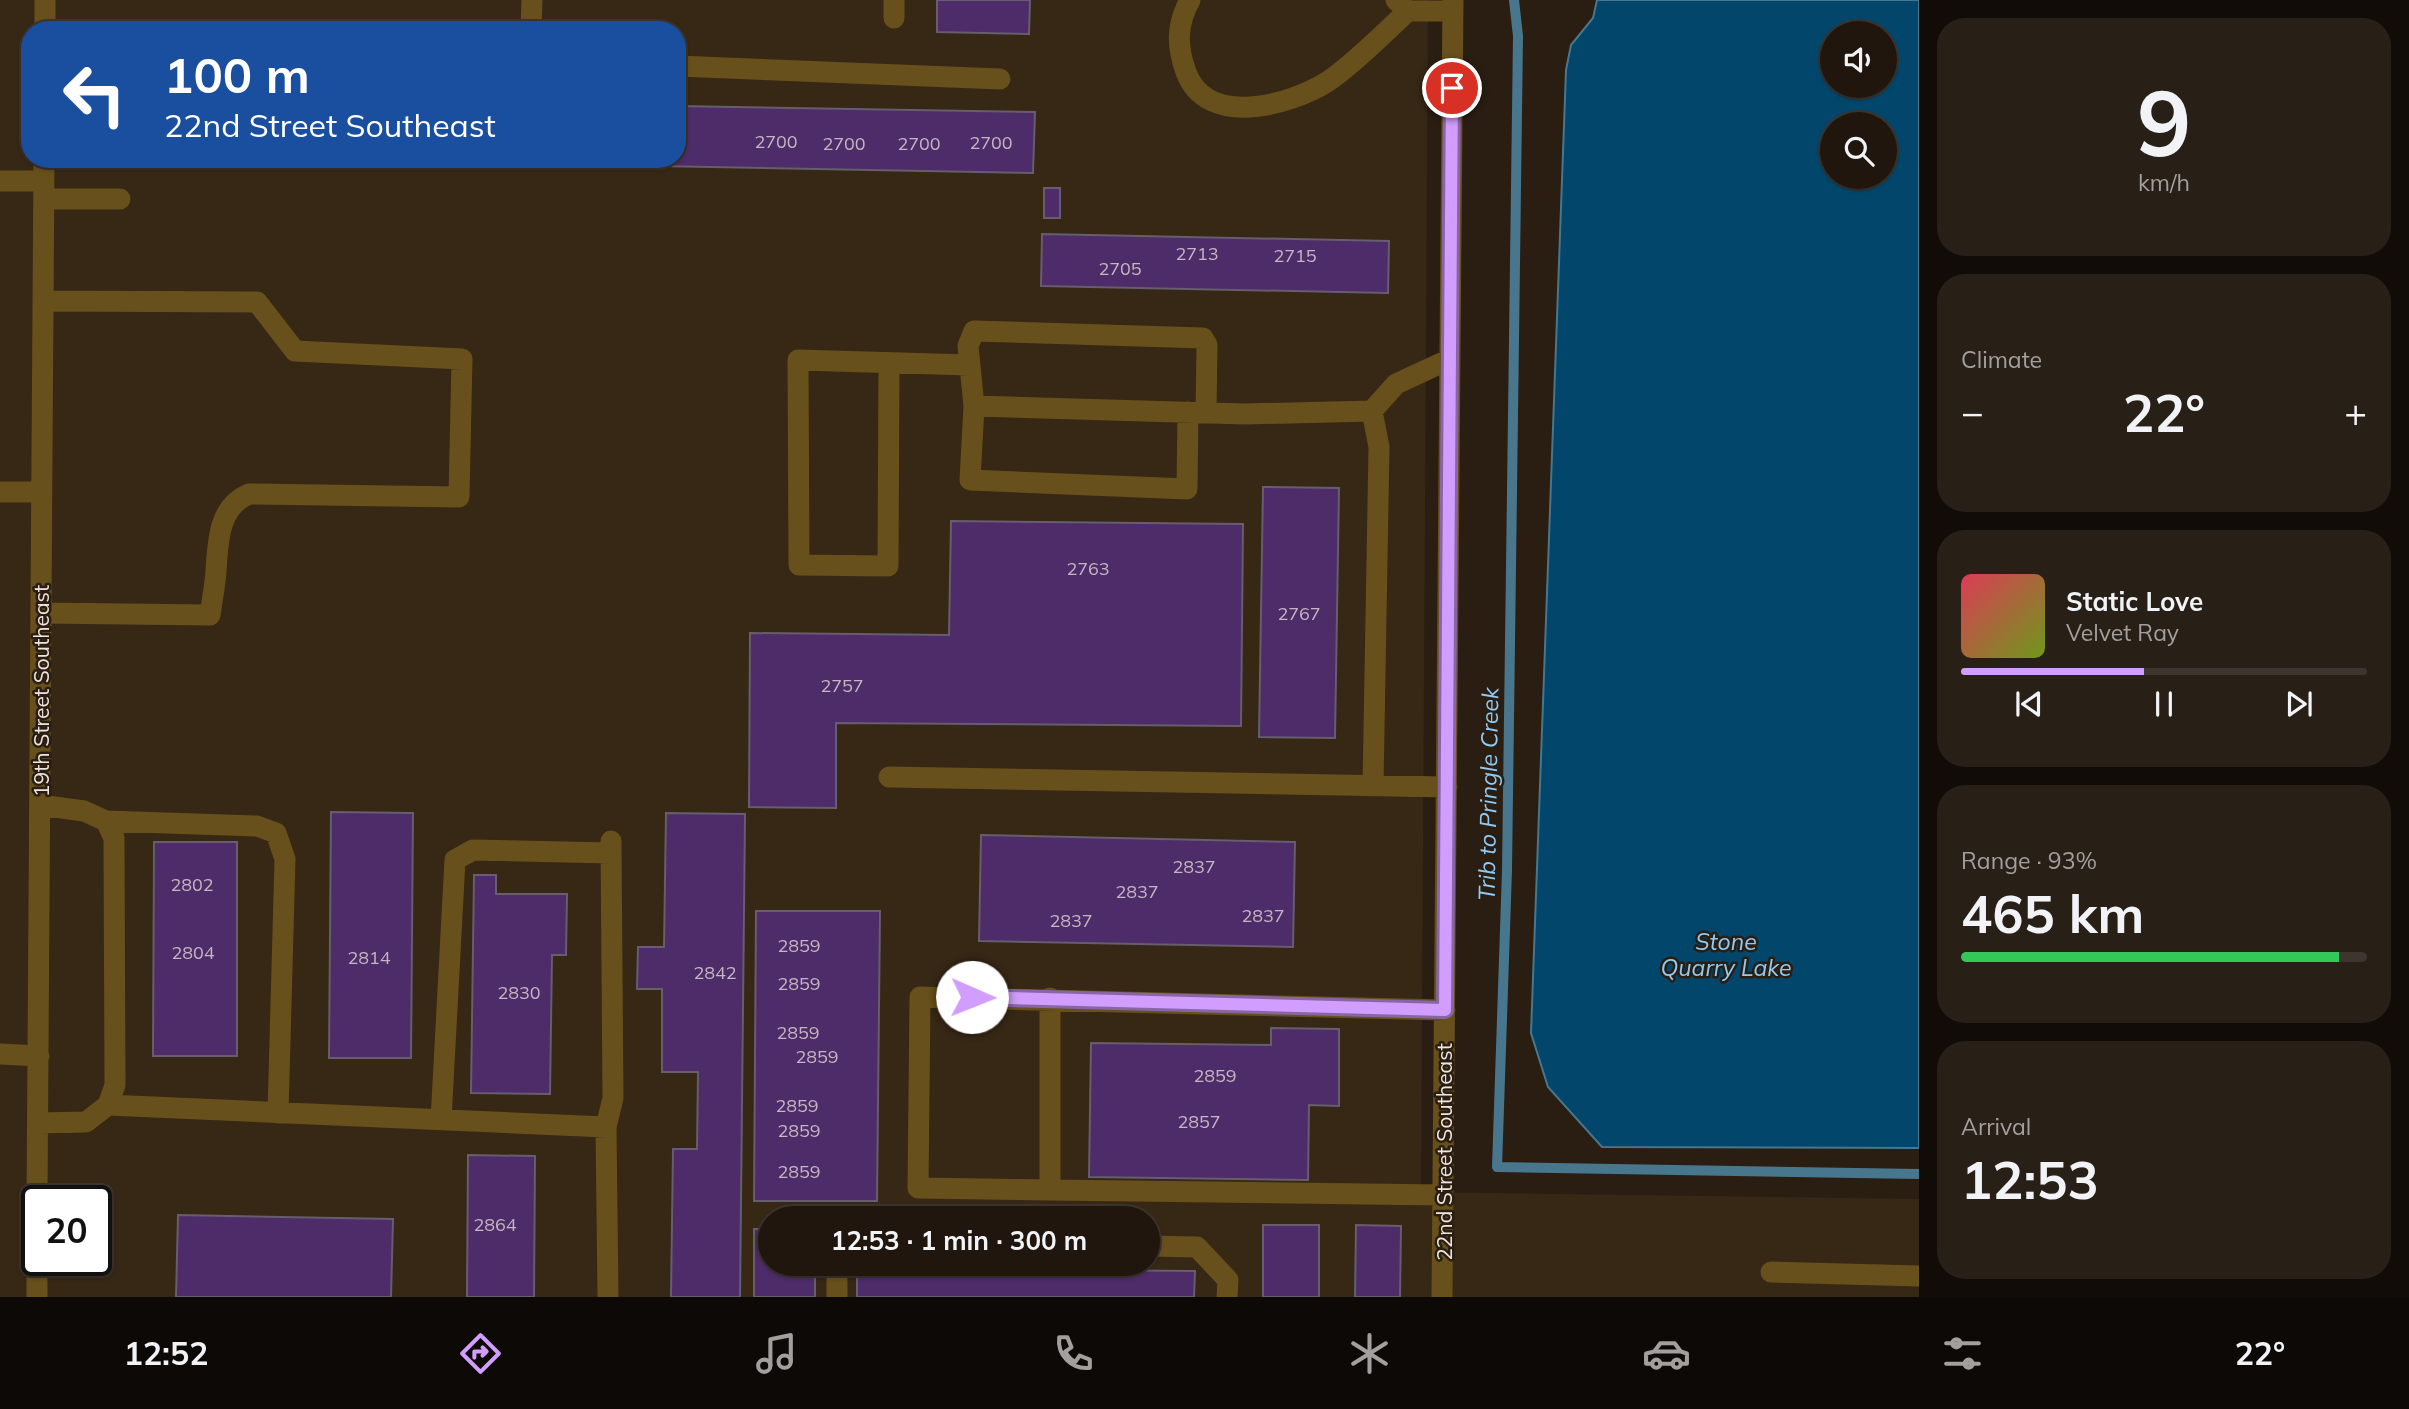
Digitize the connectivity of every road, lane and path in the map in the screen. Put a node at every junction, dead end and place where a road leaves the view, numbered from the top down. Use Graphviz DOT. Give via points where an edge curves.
graph roads {
  1 [pos="45,0"];
  2 [pos="531,0"];
  3 [pos="1190,0"];
  4 [pos="1402,5"];
  5 [pos="1453,5"];
  6 [pos="45,21"];
  7 [pos="531,21"];
  8 [pos="686,65"];
  9 [pos="1000,79"];
  10 [pos="44,168"];
  11 [pos="0,181"];
  12 [pos="44,190"];
  13 [pos="120,199"];
  14 [pos="43,301"];
  15 [pos="1450,359"];
  16 [pos="889,363"];
  17 [pos="970,365"];
  18 [pos="974,406"];
  19 [pos="1372,411"];
  20 [pos="1197,412"];
  21 [pos="0,492"];
  22 [pos="42,492"];
  23 [pos="41,613"];
  24 [pos="889,777"];
  25 [pos="1373,786"];
  26 [pos="1447,787"];
  27 [pos="40,804"];
  28 [pos="106,821"];
  29 [pos="1050,998"];
  30 [pos="1445,1010"];
  31 [pos="0,1054"];
  32 [pos="39,1056"];
  33 [pos="108,1105"];
  34 [pos="278,1113"];
  35 [pos="441,1120"];
  36 [pos="38,1123"];
  37 [pos="606,1127"];
  38 [pos="37,1185"];
  39 [pos="1050,1190"];
  40 [pos="1443,1195"];
  41 [pos="1160,1247"];
  42 [pos="1771,1272"];
  43 [pos="37,1276"];
  44 [pos="837,1276"];
  45 [pos="1919,1276"];
  46 [pos="37,1297"];
  47 [pos="608,1297"];
  48 [pos="837,1297"];
  49 [pos="1227,1297"];
  50 [pos="1442,1297"];
  1 -- 6 [label="street"];
  2 -- 7 [label="street"];
  3 -- 4 [label="street" via="1178,50 1188,78 1204,96 1226,106 1255,107 1288,101 1328,81"];
  4 -- 5 [label="street"];
  5 -- 15 [label="street, 22nd Street Southeast"];
  8 -- 9 [label="street"];
  10 -- 12 [label="street, 19th Street Southeast"];
  11 -- 12 [label="street"];
  12 -- 13 [label="street"];
  12 -- 14 [label="street, 19th Street Southeast"];
  14 -- 22 [label="street, 19th Street Southeast"];
  14 -- 23 [label="street" via="257,302 295,351 462,359 459,497 249,494 239,498 224,518 210,615"];
  15 -- 19 [label="street" via="1396,384"];
  15 -- 26 [label="street, 22nd Street Southeast"];
  16 -- 16 [label="street" via="797,360 799,565 888,566"];
  16 -- 17 [label="street"];
  17 -- 18 [label="street"];
  17 -- 20 [label="street" via="968,346 974,331 1203,338 1207,345"];
  18 -- 20 [label="street"];
  18 -- 20 [label="street" via="970,480 1187,489"];
  19 -- 20 [label="street"];
  19 -- 25 [label="street" via="1379,447"];
  21 -- 22 [label="street"];
  22 -- 23 [label="street, 19th Street Southeast"];
  23 -- 27 [label="street, 19th Street Southeast"];
  24 -- 25 [label="street"];
  25 -- 26 [label="street"];
  26 -- 30 [label="street, 22nd Street Southeast"];
  27 -- 28 [label="street" via="84,811"];
  27 -- 32 [label="street, 19th Street Southeast"];
  28 -- 33 [label="street" via="114,838 115,1085"];
  28 -- 34 [label="street" via="257,825 276,833 285,859"];
  29 -- 30 [label="street"];
  29 -- 39 [label="street"];
  29 -- 39 [label="street" via="920,997 918,1188"];
  30 -- 40 [label="street, 22nd Street Southeast"];
  31 -- 32 [label="street"];
  32 -- 36 [label="street, 19th Street Southeast"];
  33 -- 34 [label="street"];
  33 -- 36 [label="street" via="86,1122"];
  34 -- 35 [label="street"];
  35 -- 37 [label="street"];
  35 -- 37 [label="street" via="455,860 473,850 611,847 613,1098"];
  36 -- 38 [label="street, 19th Street Southeast"];
  37 -- 47 [label="street"];
  39 -- 40 [label="street"];
  40 -- 50 [label="street, 22nd Street Southeast"];
  41 -- 49 [label="street" via="1196,1247 1227,1280"];
  42 -- 45 [label="street"];
  43 -- 46 [label="street"];
  44 -- 48 [label="street"];
}
